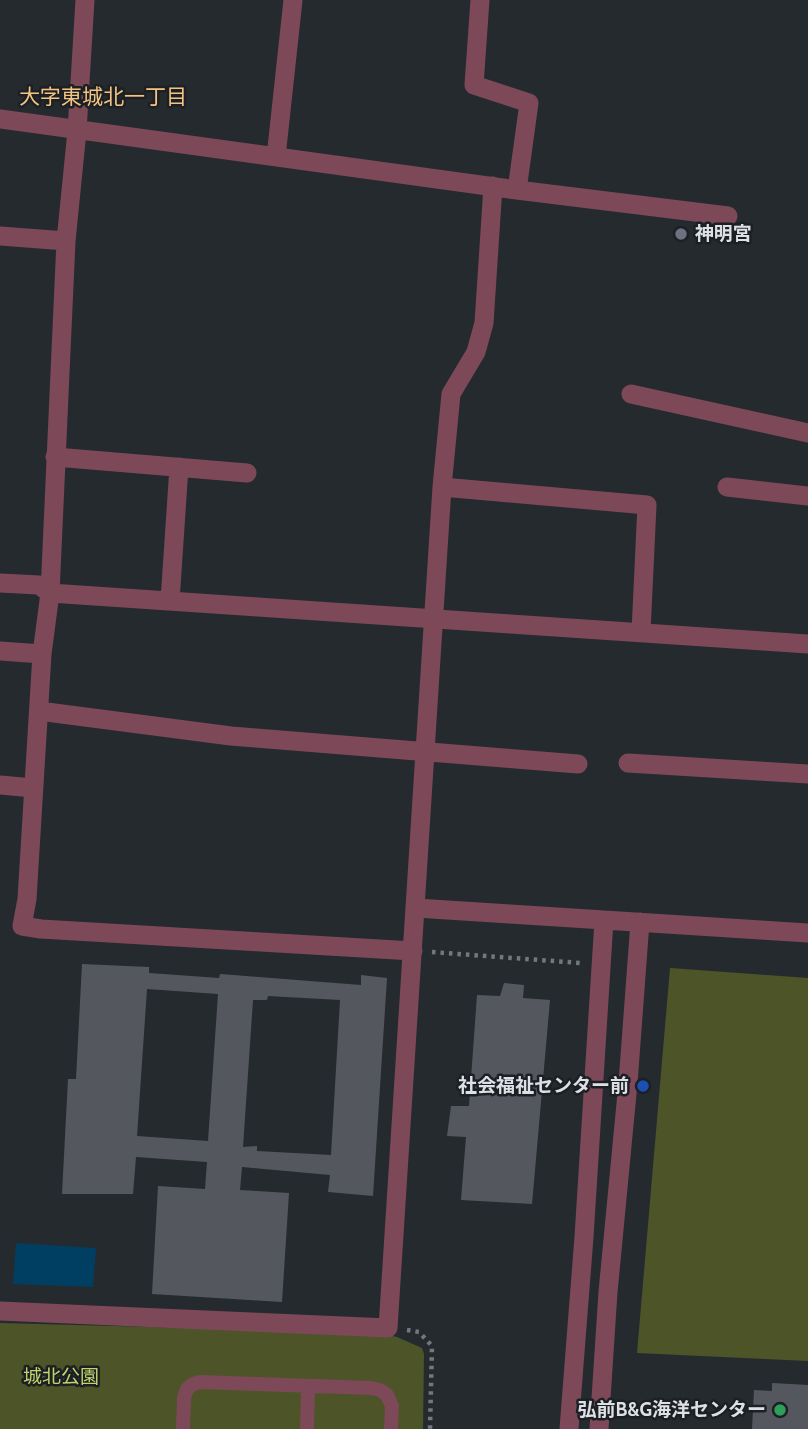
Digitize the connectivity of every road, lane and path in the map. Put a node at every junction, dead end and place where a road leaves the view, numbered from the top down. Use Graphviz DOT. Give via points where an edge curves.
graph roads {
  1 [pos="85,0"];
  2 [pos="293,0"];
  3 [pos="480,0"];
  4 [pos="0,119"];
  5 [pos="77,131"];
  6 [pos="276,157"];
  7 [pos="493,186"];
  8 [pos="517,190"];
  9 [pos="728,216"];
  10 [pos="0,236"];
  11 [pos="66,241"];
  12 [pos="631,394"];
  13 [pos="808,433"];
  14 [pos="55,457"];
  15 [pos="179,467"];
  16 [pos="247,473"];
  17 [pos="443,487"];
  18 [pos="727,487"];
  19 [pos="808,496"];
  20 [pos="0,583"];
  21 [pos="50,593"];
  22 [pos="170,601"];
  23 [pos="434,618"];
  24 [pos="641,632"];
  25 [pos="808,644"];
  26 [pos="0,651"];
  27 [pos="42,654"];
  28 [pos="39,711"];
  29 [pos="426,752"];
  30 [pos="628,763"];
  31 [pos="578,764"];
  32 [pos="808,774"];
  33 [pos="0,785"];
  34 [pos="33,788"];
  35 [pos="416,908"];
  36 [pos="604,920"];
  37 [pos="640,922"];
  38 [pos="808,933"];
  39 [pos="413,951"];
  40 [pos="580,963"];
  41 [pos="0,1311"];
  42 [pos="388,1328"];
  43 [pos="308,1386"];
  44 [pos="183,1429"];
  45 [pos="307,1429"];
  46 [pos="391,1429"];
  47 [pos="430,1429"];
  48 [pos="569,1429"];
  49 [pos="599,1429"];
  1 -- 5 [label="street"];
  2 -- 6 [label="street"];
  3 -- 8 [label="street" via="474,85 529,103"];
  4 -- 5 [label="street"];
  5 -- 6 [label="street"];
  5 -- 11 [label="street"];
  6 -- 7 [label="street"];
  7 -- 8 [label="street"];
  7 -- 17 [label="street" via="484,323 476,352 451,394"];
  8 -- 9 [label="street"];
  10 -- 11 [label="street"];
  11 -- 14 [label="street"];
  12 -- 13 [label="street"];
  14 -- 15 [label="street"];
  14 -- 21 [label="street"];
  15 -- 16 [label="street"];
  15 -- 22 [label="street"];
  17 -- 23 [label="street"];
  17 -- 24 [label="street" via="648,505"];
  18 -- 19 [label="street"];
  20 -- 21 [label="street" via="39,585"];
  21 -- 22 [label="street"];
  21 -- 27 [label="street"];
  22 -- 23 [label="street"];
  23 -- 24 [label="street"];
  23 -- 29 [label="street"];
  24 -- 25 [label="street"];
  26 -- 27 [label="street"];
  27 -- 28 [label="street"];
  28 -- 29 [label="street" via="231,736"];
  28 -- 34 [label="street"];
  29 -- 31 [label="street"];
  29 -- 35 [label="street"];
  30 -- 32 [label="street"];
  33 -- 34 [label="street"];
  34 -- 39 [label="street" via="22,926"];
  35 -- 36 [label="street"];
  35 -- 39 [label="street"];
  36 -- 37 [label="street"];
  36 -- 48 [label="street"];
  37 -- 38 [label="street"];
  37 -- 49 [label="street"];
  39 -- 40 [label="path"];
  39 -- 42 [label="street"];
  41 -- 42 [label="street"];
  42 -- 47 [label="path" via="419,1332 432,1346"];
  43 -- 44 [label="lane" via="193,1384 184,1398"];
  43 -- 45 [label="lane"];
  43 -- 46 [label="lane" via="380,1390 392,1406"];
}
